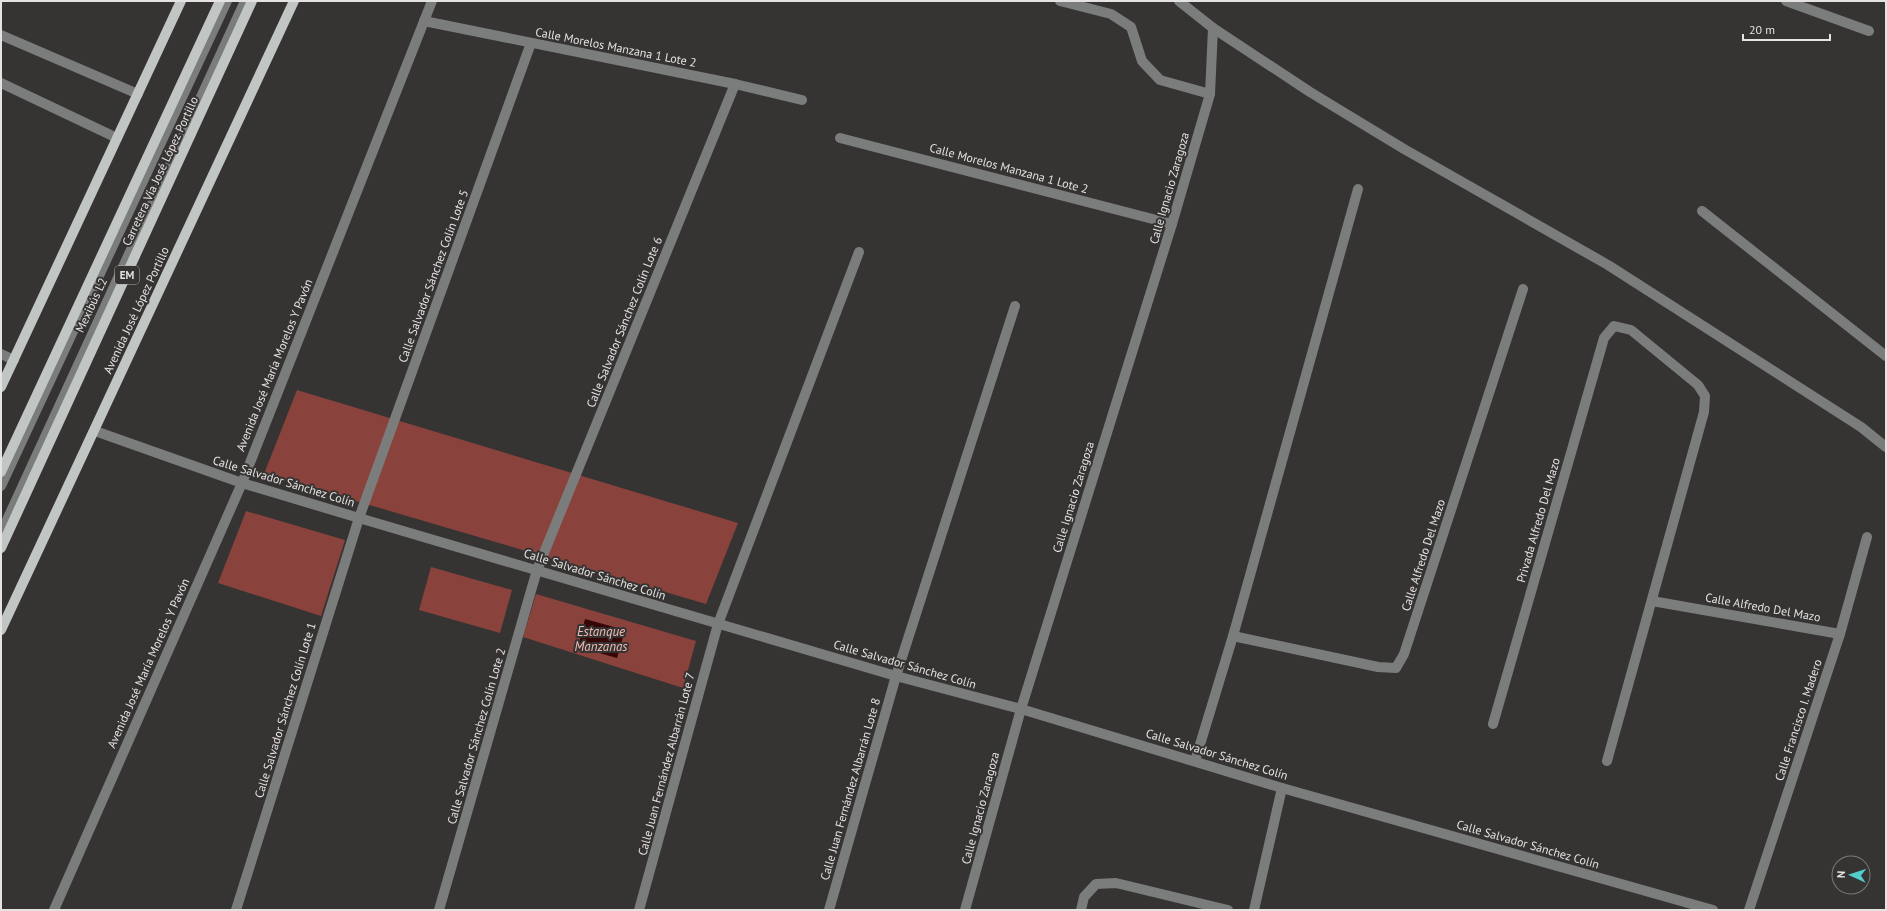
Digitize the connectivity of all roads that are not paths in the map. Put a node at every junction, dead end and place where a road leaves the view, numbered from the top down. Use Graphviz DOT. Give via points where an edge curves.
graph roads {
  1 [pos="220,1"];
  2 [pos="227,1"];
  3 [pos="245,1"];
  4 [pos="252,1"];
  5 [pos="294,1"];
  6 [pos="432,1"];
  7 [pos="1060,1"];
  8 [pos="1179,1"];
  9 [pos="1786,1"];
  10 [pos="178,3"];
  11 [pos="424,21"];
  12 [pos="1213,28"];
  13 [pos="1869,31"];
  14 [pos="1,35"];
  15 [pos="531,43"];
  16 [pos="1,83"];
  17 [pos="735,84"];
  18 [pos="138,94"];
  19 [pos="1210,94"];
  20 [pos="802,100"];
  21 [pos="117,138"];
  22 [pos="840,138"];
  23 [pos="1358,189"];
  24 [pos="1702,211"];
  25 [pos="1172,224"];
  26 [pos="859,252"];
  27 [pos="1523,289"];
  28 [pos="1015,306"];
  29 [pos="1,354"];
  30 [pos="1886,356"];
  31 [pos="14,360"];
  32 [pos="1,387"];
  33 [pos="95,431"];
  34 [pos="1886,447"];
  35 [pos="1,472"];
  36 [pos="242,483"];
  37 [pos="1,486"];
  38 [pos="359,518"];
  39 [pos="1,533"];
  40 [pos="1867,537"];
  41 [pos="1,548"];
  42 [pos="537,570"];
  43 [pos="1652,600"];
  44 [pos="718,624"];
  45 [pos="1,630"];
  46 [pos="1840,634"];
  47 [pos="1233,636"];
  48 [pos="896,676"];
  49 [pos="1021,709"];
  50 [pos="1493,724"];
  51 [pos="1195,761"];
  52 [pos="1607,761"];
  53 [pos="1282,788"];
  54 [pos="54,910"];
  55 [pos="236,910"];
  56 [pos="439,910"];
  57 [pos="639,910"];
  58 [pos="829,910"];
  59 [pos="965,910"];
  60 [pos="1081,910"];
  61 [pos="1228,910"];
  62 [pos="1254,910"];
  63 [pos="1713,910"];
  64 [pos="1749,910"];
  1 -- 35 [label="main road, Carretera Vía José López Portillo / EM"];
  2 -- 37 [label="street, Mexibús L2"];
  3 -- 39 [label="street, Mexibús L2"];
  4 -- 41 [label="main road, Carretera Vía José López Portillo / EM"];
  5 -- 33 [label="main road, Avenida José López Portillo"];
  6 -- 11 [label="street, Avenida José María Morelos Y Pavón"];
  7 -- 19 [label="street" via="1111,14 1131,27 1142,61 1160,80"];
  8 -- 12 [label="street"];
  9 -- 13 [label="street"];
  10 -- 18 [label="main road"];
  11 -- 15 [label="street, Calle Morelos Manzana 1 Lote 2"];
  11 -- 36 [label="street, Avenida José María Morelos Y Pavón"];
  12 -- 19 [label="street, Calle Ignacio Zaragoza"];
  12 -- 34 [label="street" via="1310,92 1404,149 1608,265 1861,428"];
  14 -- 18 [label="street"];
  15 -- 17 [label="street, Calle Morelos Manzana 1 Lote 2"];
  15 -- 38 [label="street, Calle Salvador Sánchez Colín Lote 5"];
  16 -- 21 [label="street"];
  17 -- 20 [label="street, Calle Morelos Manzana 1 Lote 2"];
  17 -- 42 [label="street, Calle Salvador Sánchez Colín Lote 6"];
  18 -- 21 [label="main road"];
  19 -- 25 [label="street, Calle Ignacio Zaragoza"];
  21 -- 31 [label="main road"];
  22 -- 25 [label="street, Calle Morelos Manzana 1 Lote 2"];
  23 -- 47 [label="street"];
  24 -- 30 [label="street"];
  25 -- 49 [label="street, Calle Ignacio Zaragoza"];
  26 -- 44 [label="street, Calle Juan Fernández Albarrán Lote 7"];
  27 -- 47 [label="street, Calle Alfredo Del Mazo" via="1404,654 1396,668 1378,667"];
  28 -- 48 [label="street, Calle Juan Fernández Albarrán Lote 8"];
  29 -- 31 [label="street"];
  31 -- 32 [label="main road"];
  33 -- 36 [label="street, Calle Salvador Sánchez Colín"];
  33 -- 45 [label="main road, Avenida José López Portillo"];
  36 -- 38 [label="street, Calle Salvador Sánchez Colín"];
  36 -- 54 [label="street, Avenida José María Morelos Y Pavón"];
  38 -- 42 [label="street, Calle Salvador Sánchez Colín"];
  38 -- 55 [label="street, Calle Salvador Sánchez Colín Lote 1"];
  40 -- 46 [label="street, Calle Francisco I. Madero"];
  42 -- 44 [label="street, Calle Salvador Sánchez Colín"];
  42 -- 56 [label="street, Calle Salvador Sánchez Colín Lote 2"];
  43 -- 46 [label="street, Calle Alfredo Del Mazo"];
  43 -- 50 [label="street, Privada Alfredo Del Mazo" via="1704,412 1705,396 1698,385 1631,330 1614,326 1604,338"];
  43 -- 52 [label="street"];
  44 -- 48 [label="street, Calle Salvador Sánchez Colín"];
  44 -- 57 [label="street, Calle Juan Fernández Albarrán Lote 7"];
  46 -- 64 [label="street, Calle Francisco I. Madero"];
  47 -- 51 [label="street"];
  48 -- 49 [label="street, Calle Salvador Sánchez Colín"];
  48 -- 58 [label="street, Calle Juan Fernández Albarrán Lote 8"];
  49 -- 51 [label="street, Calle Salvador Sánchez Colín"];
  49 -- 59 [label="street, Calle Ignacio Zaragoza"];
  51 -- 53 [label="street, Calle Salvador Sánchez Colín"];
  53 -- 62 [label="street"];
  53 -- 63 [label="street, Calle Salvador Sánchez Colín"];
  60 -- 61 [label="street" via="1084,897 1096,884 1116,883"];
}
